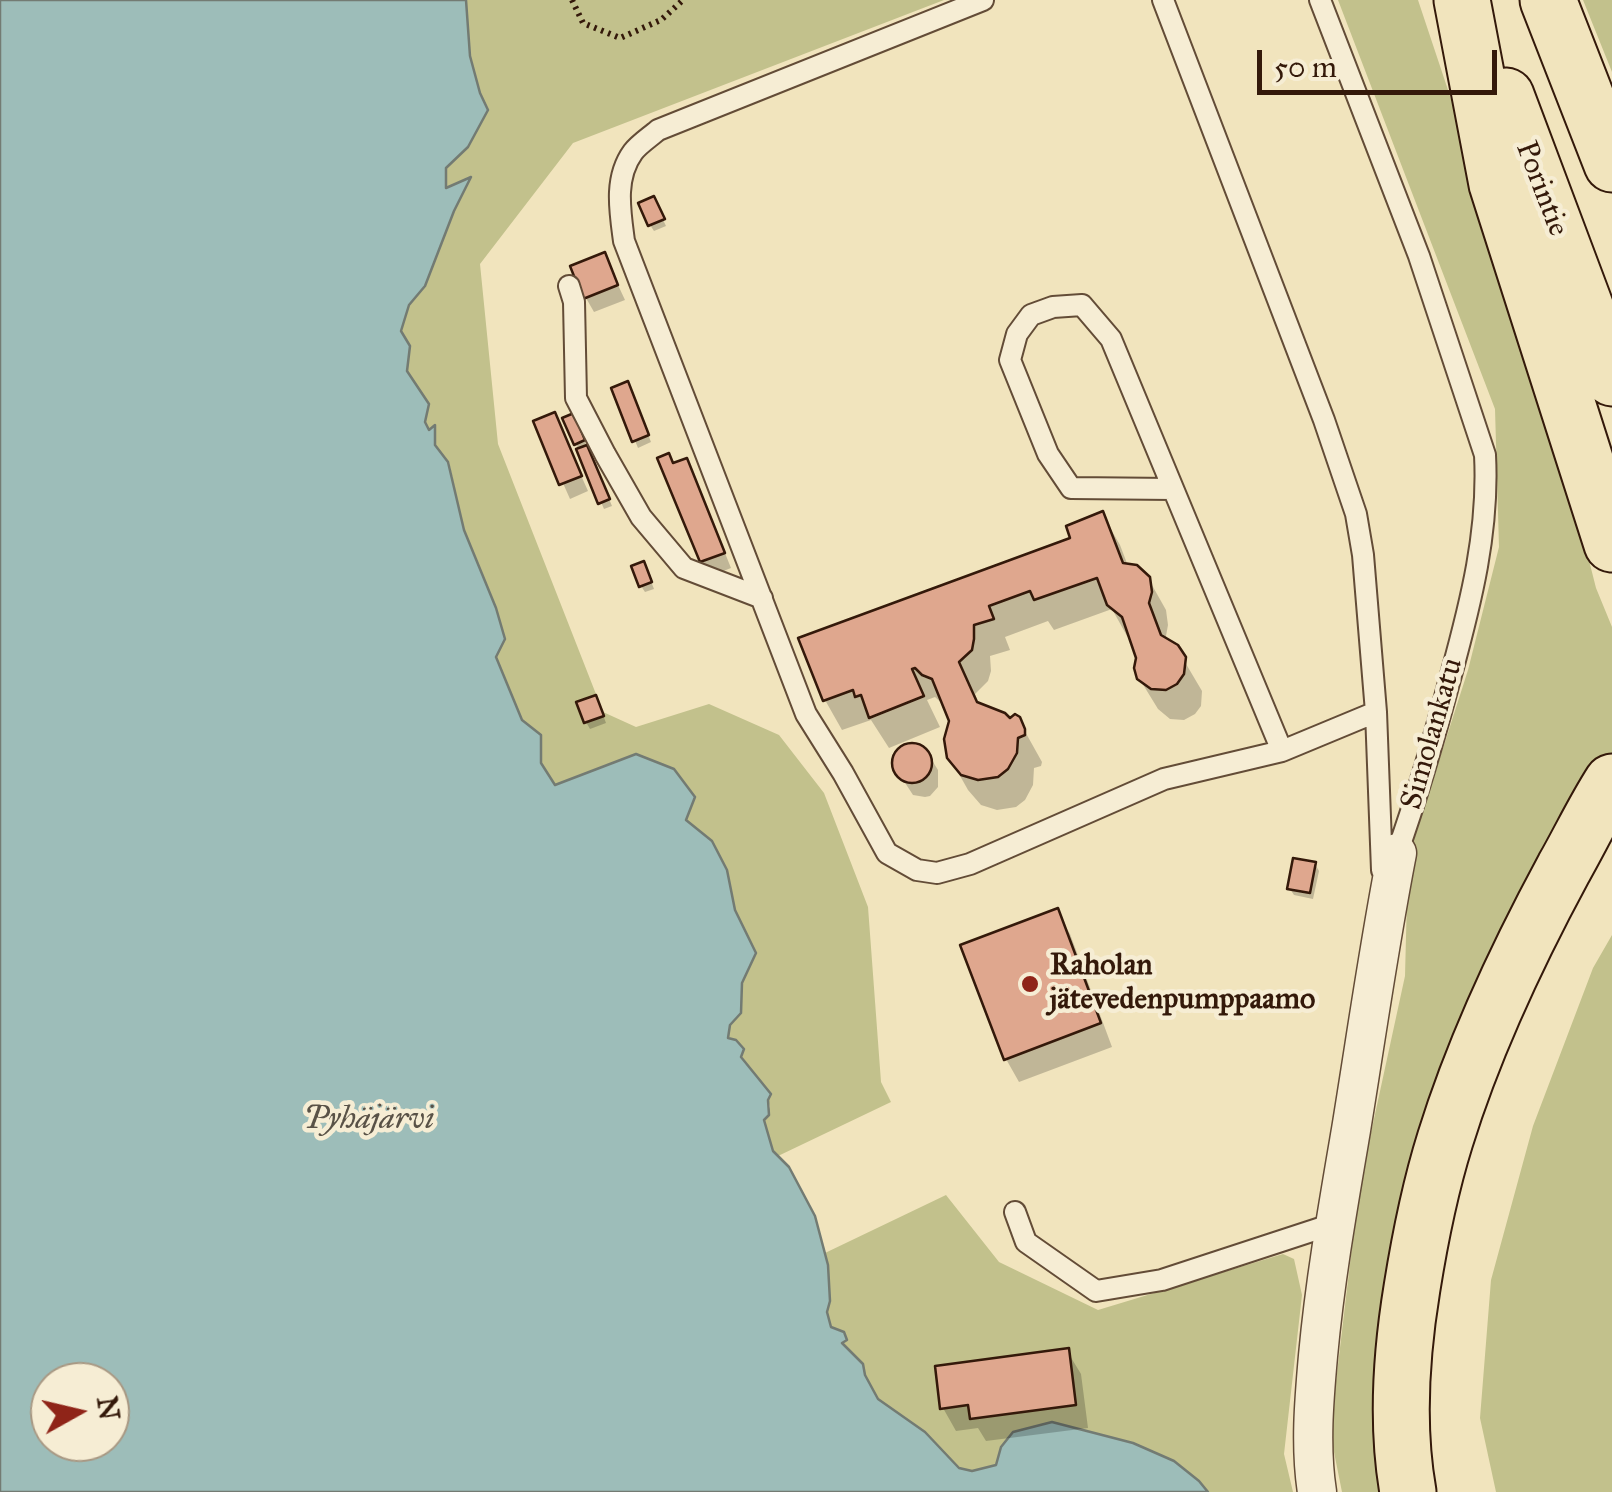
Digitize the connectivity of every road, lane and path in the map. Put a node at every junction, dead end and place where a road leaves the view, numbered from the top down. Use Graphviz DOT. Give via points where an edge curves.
graph roads {
  1 [pos="572,0"];
  2 [pos="683,0"];
  3 [pos="983,0"];
  4 [pos="1163,0"];
  5 [pos="1320,0"];
  6 [pos="1466,0"];
  7 [pos="1548,0"];
  8 [pos="1612,164"];
  9 [pos="569,286"];
  10 [pos="1612,378"];
  11 [pos="1173,489"];
  12 [pos="1612,544"];
  13 [pos="762,598"];
  14 [pos="1376,712"];
  15 [pos="1282,751"];
  16 [pos="1609,786"];
  17 [pos="1612,849"];
  18 [pos="1398,853"];
  19 [pos="1382,926"];
  20 [pos="1014,1212"];
  21 [pos="1333,1224"];
  22 [pos="1317,1492"];
  23 [pos="1408,1492"];
  24 [pos="1446,1492"];
  1 -- 2 [label="path" via="583,23 620,38 661,20"];
  3 -- 13 [label="lane" via="658,130 624,168 624,241"];
  4 -- 14 [label="lane" via="1356,514"];
  5 -- 18 [label="lane, Simolankatu" via="1485,455 1480,560"];
  6 -- 10 [label="highway, Porintie"];
  6 -- 12 [label="highway" via="1497,184"];
  7 -- 8 [label="highway"];
  9 -- 13 [label="lane" via="576,398 641,517 684,568"];
  11 -- 11 [label="lane" via="1111,338 1082,306 1031,315 1010,360 1048,454 1071,488"];
  11 -- 15 [label="lane"];
  13 -- 15 [label="lane" via="806,714 887,854 917,870 937,873 970,864 1164,779"];
  14 -- 15 [label="lane"];
  14 -- 19 [label="lane"];
  16 -- 23 [label="highway" via="1526,937 1445,1140 1404,1334"];
  17 -- 24 [label="highway" via="1557,954 1477,1153 1439,1342 1436,1415"];
  18 -- 19 [label="street, Simolankatu"];
  19 -- 21 [label="street, Simolankatu"];
  20 -- 21 [label="lane" via="1026,1242 1096,1291 1162,1280"];
  21 -- 22 [label="street, Simolankatu" via="1314,1398"];
}
